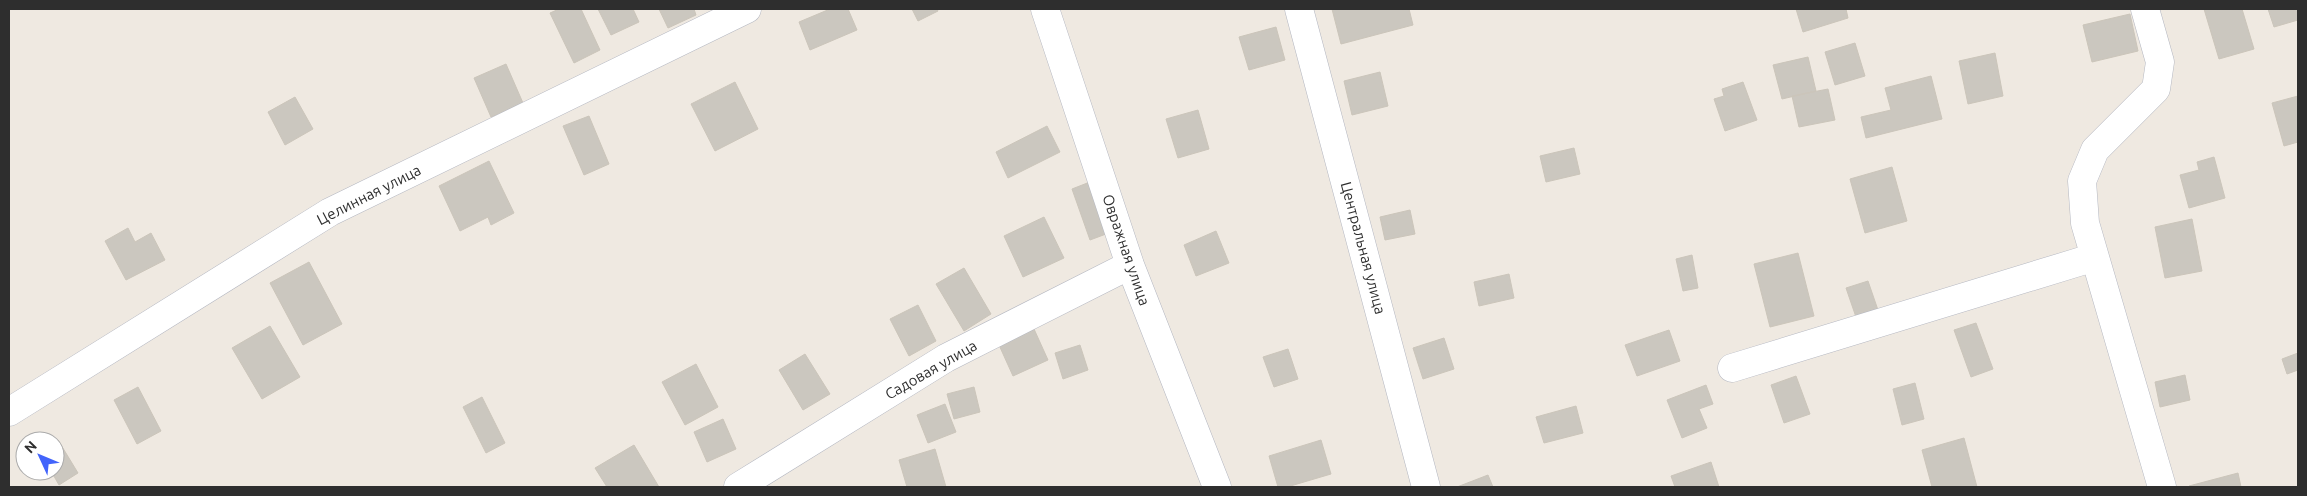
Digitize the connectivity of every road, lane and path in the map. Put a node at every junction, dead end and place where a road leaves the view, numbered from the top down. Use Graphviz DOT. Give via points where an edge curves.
graph roads {
  1 [pos="747,9"];
  2 [pos="1045,9"];
  3 [pos="1299,9"];
  4 [pos="2145,9"];
  5 [pos="2095,257"];
  6 [pos="1130,265"];
  7 [pos="1732,368"];
  8 [pos="9,412"];
  9 [pos="738,487"];
  10 [pos="1217,487"];
  11 [pos="1426,487"];
  12 [pos="2162,487"];
  1 -- 8 [label="street, Целинная улица" via="330,212"];
  2 -- 6 [label="street, Овражная улица"];
  3 -- 11 [label="street, Центральная улица"];
  4 -- 5 [label="street" via="2160,62 2156,89 2095,150 2082,181 2085,224"];
  5 -- 7 [label="street"];
  5 -- 12 [label="street"];
  6 -- 9 [label="street, Садовая улица" via="946,358"];
  6 -- 10 [label="street, Овражная улица"];
}
